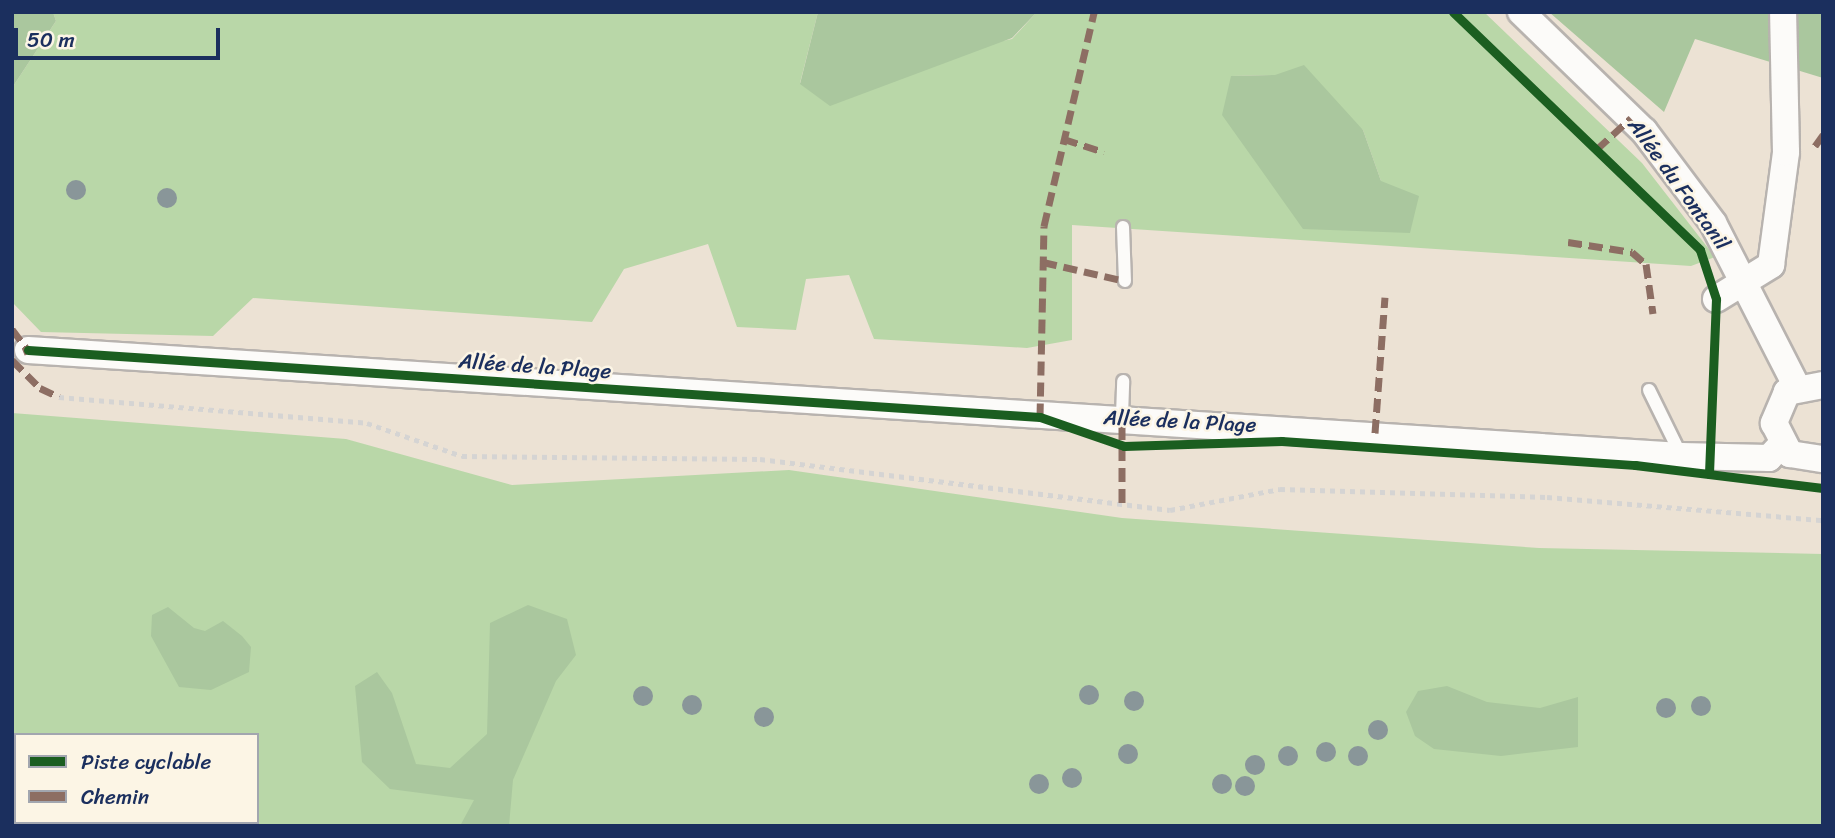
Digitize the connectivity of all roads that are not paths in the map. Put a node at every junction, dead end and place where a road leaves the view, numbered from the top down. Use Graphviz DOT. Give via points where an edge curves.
graph roads {
  1 [pos="1521,12"];
  2 [pos="1784,13"];
  3 [pos="1123,227"];
  4 [pos="1125,281"];
  5 [pos="1749,284"];
  6 [pos="1716,299"];
  7 [pos="28,350"];
  8 [pos="1123,381"];
  9 [pos="1810,386"];
  10 [pos="1649,390"];
  11 [pos="1122,416"];
  12 [pos="1781,445"];
  13 [pos="1681,456"];
  14 [pos="1823,459"];
  1 -- 5 [label="street, Allée du Fontanil" via="1644,131 1713,223"];
  2 -- 5 [label="street" via="1786,152 1771,265"];
  3 -- 4 [label="lane"];
  5 -- 6 [label="street"];
  5 -- 9 [label="street, Allée du Fontanil"];
  7 -- 11 [label="street, Allée de la Plage" via="1040,417"];
  8 -- 11 [label="lane"];
  9 -- 12 [label="street" via="1775,412"];
  10 -- 13 [label="lane"];
  11 -- 13 [label="street, Allée de la Plage"];
  12 -- 13 [label="street, Allée de la Plage" via="1769,458"];
  12 -- 14 [label="street" via="1802,459"];
}
